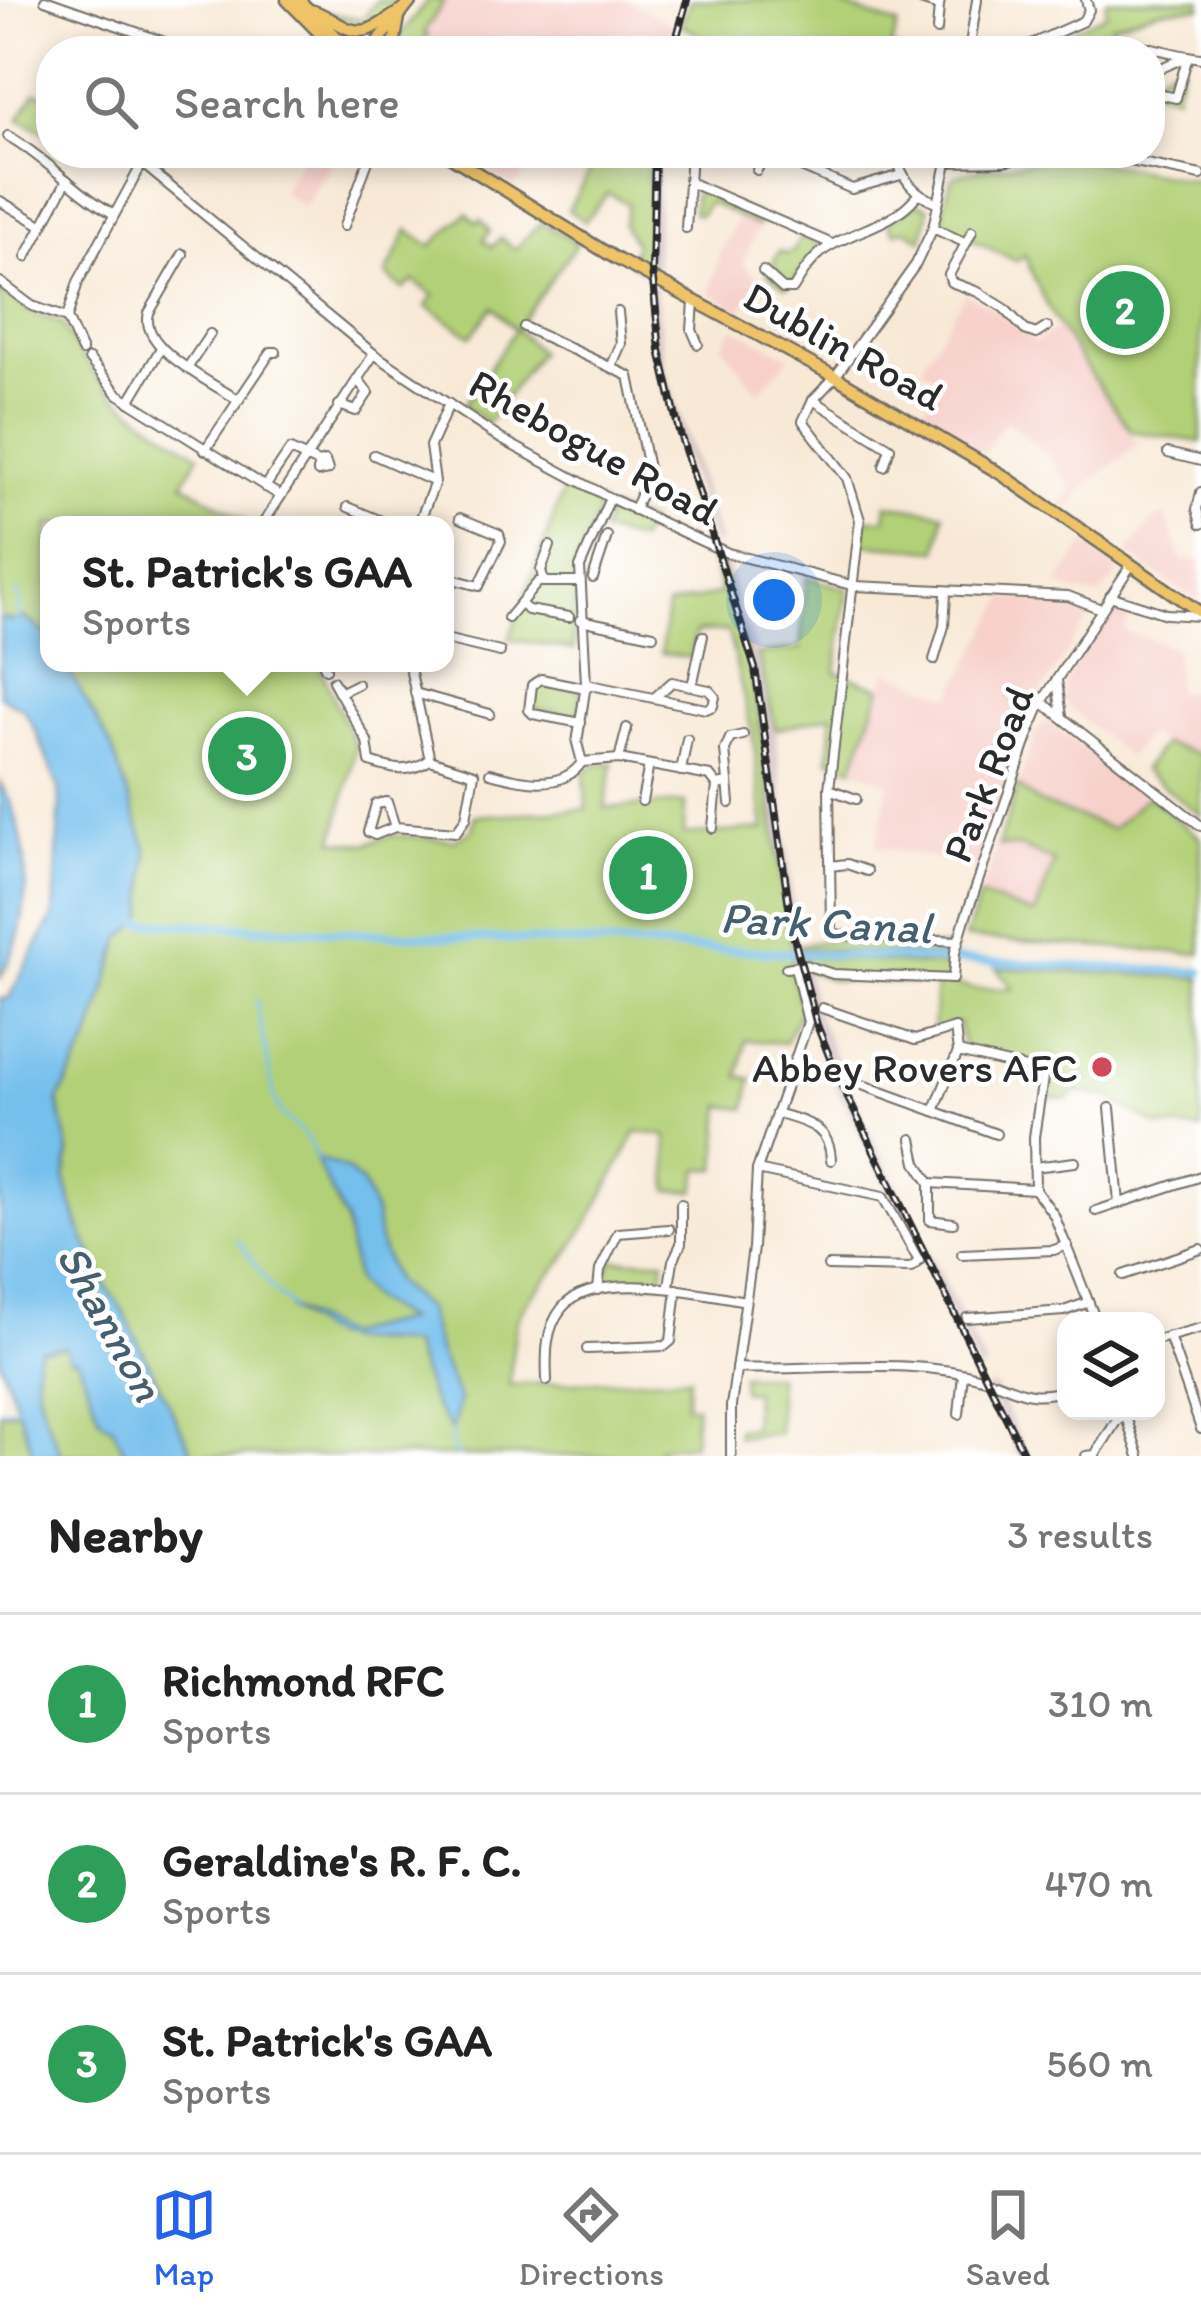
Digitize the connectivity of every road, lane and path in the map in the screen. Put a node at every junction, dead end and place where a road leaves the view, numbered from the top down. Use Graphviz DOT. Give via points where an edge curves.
graph roads {
  1 [pos="45,0"];
  2 [pos="287,0"];
  3 [pos="299,0"];
  4 [pos="920,0"];
  5 [pos="977,0"];
  6 [pos="1086,0"];
  7 [pos="940,3"];
  8 [pos="405,9"];
  9 [pos="310,10"];
  10 [pos="937,30"];
  11 [pos="147,36"];
  12 [pos="322,36"];
  13 [pos="337,36"];
  14 [pos="380,36"];
  15 [pos="972,36"];
  16 [pos="1050,36"];
  17 [pos="1165,54"];
  18 [pos="1188,56"];
  19 [pos="1201,58"];
  20 [pos="1165,66"];
  21 [pos="1165,95"];
  22 [pos="8,136"];
  23 [pos="36,152"];
  24 [pos="1165,167"];
  25 [pos="51,168"];
  26 [pos="142,168"];
  27 [pos="148,168"];
  28 [pos="365,168"];
  29 [pos="470,168"];
  30 [pos="690,168"];
  31 [pos="803,168"];
  32 [pos="899,168"];
  33 [pos="946,168"];
  34 [pos="901,175"];
  35 [pos="1201,175"];
  36 [pos="67,180"];
  37 [pos="689,182"];
  38 [pos="916,195"];
  39 [pos="0,201"];
  40 [pos="938,203"];
  41 [pos="114,214"];
  42 [pos="43,226"];
  43 [pos="344,226"];
  44 [pos="686,228"];
  45 [pos="933,228"];
  46 [pos="972,231"];
  47 [pos="966,243"];
  48 [pos="834,244"];
  49 [pos="183,254"];
  50 [pos="26,257"];
  51 [pos="763,271"];
  52 [pos="0,282"];
  53 [pos="694,302"];
  54 [pos="618,312"];
  55 [pos="67,318"];
  56 [pos="524,327"];
  57 [pos="1047,327"];
  58 [pos="211,334"];
  59 [pos="698,344"];
  60 [pos="160,348"];
  61 [pos="276,352"];
  62 [pos="374,354"];
  63 [pos="612,365"];
  64 [pos="188,367"];
  65 [pos="835,377"];
  66 [pos="357,379"];
  67 [pos="238,400"];
  68 [pos="813,400"];
  69 [pos="129,401"];
  70 [pos="449,404"];
  71 [pos="339,405"];
  72 [pos="205,450"];
  73 [pos="1168,453"];
  74 [pos="306,454"];
  75 [pos="374,455"];
  76 [pos="1201,461"];
  77 [pos="318,463"];
  78 [pos="884,466"];
  79 [pos="435,482"];
  80 [pos="265,487"];
  81 [pos="1201,492"];
  82 [pos="279,495"];
  83 [pos="610,498"];
  84 [pos="349,507"];
  85 [pos="634,510"];
  86 [pos="267,516"];
  87 [pos="370,516"];
  88 [pos="422,516"];
  89 [pos="460,518"];
  90 [pos="1201,524"];
  91 [pos="608,536"];
  92 [pos="550,546"];
  93 [pos="586,553"];
  94 [pos="600,557"];
  95 [pos="1131,565"];
  96 [pos="592,578"];
  97 [pos="454,579"];
  98 [pos="543,579"];
  99 [pos="580,582"];
  100 [pos="855,586"];
  101 [pos="946,594"];
  102 [pos="1110,596"];
  103 [pos="520,604"];
  104 [pos="1101,610"];
  105 [pos="1201,615"];
  106 [pos="569,617"];
  107 [pos="508,618"];
  108 [pos="580,620"];
  109 [pos="653,635"];
  110 [pos="703,636"];
  111 [pos="454,640"];
  112 [pos="500,652"];
  113 [pos="934,659"];
  114 [pos="411,672"];
  115 [pos="1057,678"];
  116 [pos="333,681"];
  117 [pos="356,684"];
  118 [pos="586,686"];
  119 [pos="692,686"];
  120 [pos="339,693"];
  121 [pos="416,693"];
  122 [pos="654,698"];
  123 [pos="1042,703"];
  124 [pos="490,714"];
  125 [pos="1061,717"];
  126 [pos="581,723"];
  127 [pos="627,728"];
  128 [pos="743,735"];
  129 [pos="687,739"];
  130 [pos="620,759"];
  131 [pos="430,760"];
  132 [pos="582,762"];
  133 [pos="649,765"];
  134 [pos="681,771"];
  135 [pos="490,773"];
  136 [pos="723,784"];
  137 [pos="829,789"];
  138 [pos="856,800"];
  139 [pos="642,801"];
  140 [pos="730,802"];
  141 [pos="1201,826"];
  142 [pos="395,827"];
  143 [pos="712,828"];
  144 [pos="830,866"];
  145 [pos="867,871"];
  146 [pos="957,947"];
  147 [pos="822,1008"];
  148 [pos="958,1052"];
  149 [pos="854,1082"];
  150 [pos="1110,1108"];
  151 [pos="934,1111"];
  152 [pos="776,1113"];
  153 [pos="996,1133"];
  154 [pos="912,1139"];
  155 [pos="831,1160"];
  156 [pos="1076,1162"];
  157 [pos="1034,1167"];
  158 [pos="757,1170"];
  159 [pos="1201,1176"];
  160 [pos="930,1183"];
  161 [pos="1035,1189"];
  162 [pos="681,1204"];
  163 [pos="1119,1204"];
  164 [pos="1096,1211"];
  165 [pos="953,1223"];
  166 [pos="669,1229"];
  167 [pos="1067,1245"];
  168 [pos="1201,1249"];
  169 [pos="962,1254"];
  170 [pos="828,1266"];
  171 [pos="1123,1275"];
  172 [pos="673,1288"];
  173 [pos="598,1290"];
  174 [pos="746,1300"];
  175 [pos="1089,1302"];
  176 [pos="1093,1312"];
  177 [pos="967,1318"];
  178 [pos="1201,1328"];
  179 [pos="1169,1336"];
  180 [pos="1165,1337"];
  181 [pos="587,1349"];
  182 [pos="736,1368"];
  183 [pos="963,1374"];
  184 [pos="547,1381"];
  185 [pos="1057,1392"];
  186 [pos="958,1414"];
  187 [pos="1117,1420"];
  188 [pos="1126,1420"];
  189 [pos="1201,1429"];
  190 [pos="1095,1455"];
  191 [pos="731,1456"];
  192 [pos="1086,1456"];
  193 [pos="1139,1456"];
  1 -- 11 [label="street"];
  2 -- 12 [label="main road"];
  3 -- 9 [label="main road"];
  4 -- 7 [label="street"];
  5 -- 15 [label="street"];
  6 -- 16 [label="street" via="1083,21"];
  7 -- 10 [label="street"];
  8 -- 9 [label="main road" via="362,31"];
  8 -- 14 [label="main road"];
  9 -- 13 [label="main road"];
  17 -- 18 [label="street"];
  18 -- 19 [label="street"];
  18 -- 20 [label="street"];
  18 -- 21 [label="street" via="1176,98"];
  22 -- 23 [label="street"];
  24 -- 35 [label="street"];
  25 -- 36 [label="street"];
  26 -- 41 [label="street"];
  27 -- 62 [label="street, Rhebogue Road"];
  28 -- 43 [label="street"];
  29 -- 53 [label="main road, Dublin Road"];
  30 -- 37 [label="street"];
  31 -- 34 [label="street" via="852,189"];
  32 -- 34 [label="street"];
  33 -- 40 [label="street"];
  34 -- 38 [label="street"];
  36 -- 41 [label="street"];
  36 -- 42 [label="street"];
  37 -- 44 [label="street"];
  37 -- 48 [label="street"];
  38 -- 40 [label="street"];
  38 -- 48 [label="street" via="892,217"];
  39 -- 42 [label="street"];
  40 -- 45 [label="street"];
  41 -- 55 [label="street"];
  42 -- 50 [label="street"];
  45 -- 47 [label="street"];
  45 -- 65 [label="street"];
  46 -- 47 [label="street"];
  47 -- 57 [label="street" via="951,282 1004,308 1024,330"];
  48 -- 51 [label="street" via="793,289 783,290"];
  49 -- 60 [label="street" via="146,323"];
  52 -- 55 [label="street"];
  53 -- 59 [label="street"];
  53 -- 65 [label="main road, Dublin Road"];
  54 -- 63 [label="street" via="621,344"];
  55 -- 69 [label="street" via="86,355"];
  56 -- 63 [label="street"];
  58 -- 64 [label="street"];
  60 -- 64 [label="street"];
  60 -- 69 [label="street"];
  61 -- 67 [label="street"];
  62 -- 66 [label="street"];
  62 -- 70 [label="street, Rhebogue Road"];
  63 -- 85 [label="street" via="629,376 649,473"];
  64 -- 67 [label="street"];
  65 -- 68 [label="street"];
  65 -- 95 [label="main road, Dublin Road" via="1001,474"];
  66 -- 71 [label="street"];
  66 -- 71 [label="street" via="368,393 356,411"];
  67 -- 72 [label="street"];
  68 -- 78 [label="street" via="890,448"];
  68 -- 100 [label="street" via="805,427 858,503"];
  69 -- 72 [label="street"];
  70 -- 79 [label="street" via="430,446"];
  70 -- 83 [label="street, Rhebogue Road"];
  71 -- 74 [label="street"];
  72 -- 80 [label="street"];
  73 -- 76 [label="street"];
  74 -- 77 [label="street"];
  74 -- 80 [label="street" via="290,450"];
  74 -- 82 [label="street"];
  75 -- 79 [label="street"];
  79 -- 88 [label="street"];
  80 -- 82 [label="street"];
  81 -- 90 [label="street"];
  82 -- 86 [label="street"];
  83 -- 85 [label="street, Rhebogue Road"];
  83 -- 93 [label="street"];
  84 -- 87 [label="street"];
  85 -- 100 [label="street, Rhebogue Road" via="728,553"];
  89 -- 97 [label="street" via="501,541 479,586"];
  91 -- 94 [label="street"];
  92 -- 98 [label="street"];
  93 -- 94 [label="street"];
  93 -- 99 [label="street"];
  94 -- 96 [label="street"];
  95 -- 102 [label="street, Park Road"];
  95 -- 105 [label="main road, Dublin Road"];
  98 -- 99 [label="street"];
  98 -- 103 [label="street"];
  99 -- 108 [label="street"];
  100 -- 101 [label="street, Rhebogue Road"];
  100 -- 137 [label="street"];
  101 -- 104 [label="street, Rhebogue Road" via="1068,596"];
  101 -- 113 [label="street"];
  102 -- 104 [label="street, Park Road"];
  102 -- 105 [label="street" via="1166,614"];
  103 -- 106 [label="street"];
  103 -- 107 [label="street"];
  104 -- 115 [label="street, Park Road"];
  108 -- 109 [label="street"];
  108 -- 118 [label="street"];
  110 -- 119 [label="street"];
  111 -- 112 [label="street"];
  114 -- 121 [label="street"];
  115 -- 123 [label="street, Park Road"];
  115 -- 125 [label="street"];
  116 -- 120 [label="street"];
  117 -- 120 [label="street"];
  118 -- 122 [label="street"];
  118 -- 126 [label="street"];
  118 -- 126 [label="street" via="541,679 532,685 533,714"];
  119 -- 122 [label="street" via="672,682"];
  119 -- 122 [label="street" via="714,694 712,706"];
  120 -- 131 [label="street" via="370,762 398,771"];
  121 -- 124 [label="street"];
  121 -- 131 [label="street"];
  123 -- 125 [label="street"];
  123 -- 146 [label="street, Park Road"];
  125 -- 141 [label="street"];
  126 -- 132 [label="street"];
  127 -- 130 [label="street"];
  128 -- 136 [label="street" via="726,743"];
  129 -- 134 [label="street"];
  130 -- 132 [label="street"];
  130 -- 133 [label="street"];
  131 -- 142 [label="street" via="474,774 461,828"];
  132 -- 135 [label="street" via="551,781"];
  133 -- 134 [label="street"];
  133 -- 139 [label="street"];
  134 -- 136 [label="street"];
  136 -- 140 [label="street"];
  136 -- 143 [label="street"];
  137 -- 138 [label="street"];
  137 -- 144 [label="street"];
  142 -- 142 [label="street" via="368,832 376,804 387,802"];
  144 -- 145 [label="street"];
  144 -- 146 [label="street" via="833,933"];
  146 -- 152 [label="street, Park Road" via="953,979 790,968 808,1022"];
  147 -- 148 [label="street" via="915,1040 956,1028"];
  148 -- 151 [label="street"];
  148 -- 157 [label="street" via="1043,1078"];
  149 -- 151 [label="street"];
  150 -- 163 [label="street"];
  151 -- 153 [label="street"];
  152 -- 155 [label="street" via="817,1126"];
  152 -- 158 [label="street"];
  154 -- 160 [label="street"];
  156 -- 157 [label="street"];
  157 -- 161 [label="street"];
  158 -- 170 [label="street" via="883,1197 919,1261 911,1268"];
  158 -- 174 [label="street"];
  159 -- 163 [label="street"];
  160 -- 161 [label="street"];
  160 -- 165 [label="street" via="930,1220"];
  161 -- 167 [label="street"];
  162 -- 172 [label="street"];
  163 -- 164 [label="street"];
  166 -- 173 [label="street" via="618,1233"];
  167 -- 169 [label="street"];
  167 -- 175 [label="street"];
  168 -- 171 [label="street"];
  172 -- 173 [label="street"];
  172 -- 174 [label="street"];
  172 -- 181 [label="street" via="665,1346"];
  173 -- 184 [label="street" via="564,1305 556,1319"];
  174 -- 182 [label="street"];
  175 -- 176 [label="street"];
  175 -- 177 [label="street"];
  178 -- 179 [label="street"];
  179 -- 180 [label="street"];
  179 -- 189 [label="street"];
  182 -- 183 [label="street"];
  182 -- 191 [label="street"];
  183 -- 185 [label="street" via="1025,1395"];
  183 -- 186 [label="street"];
  187 -- 190 [label="street"];
  188 -- 193 [label="street"];
  190 -- 192 [label="street"];
}
